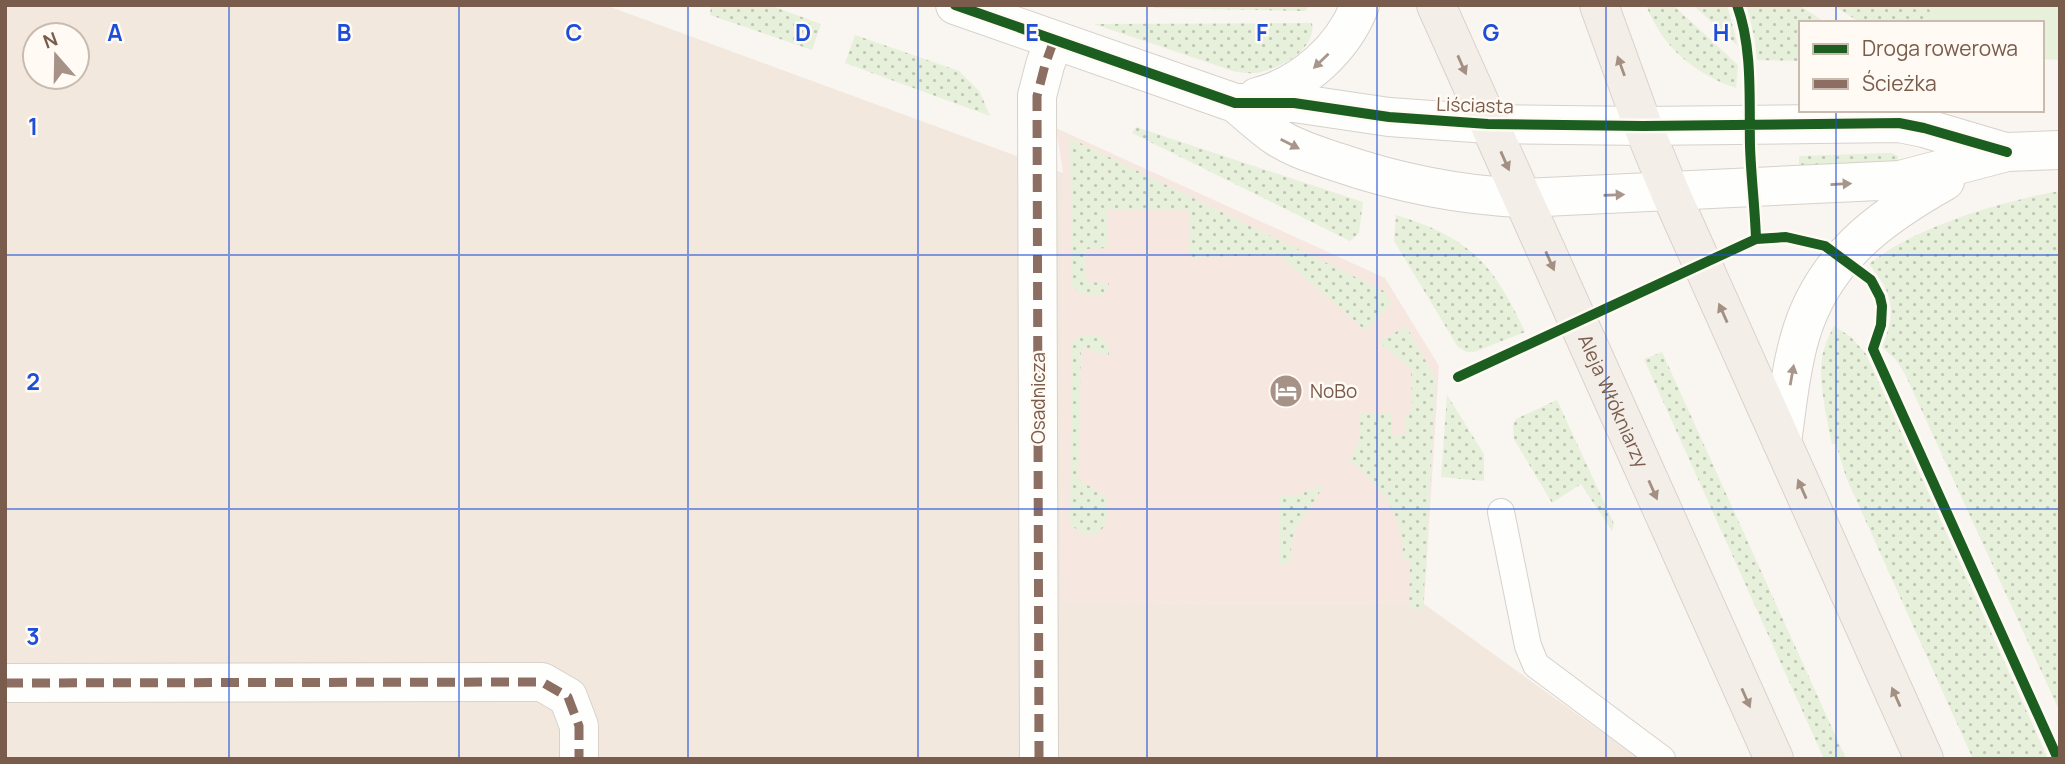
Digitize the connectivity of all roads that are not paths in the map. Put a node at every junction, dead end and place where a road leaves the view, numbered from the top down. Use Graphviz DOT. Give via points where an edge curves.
graph roads {
  1 [pos="955,5"];
  2 [pos="1360,5"];
  3 [pos="1436,5"];
  4 [pos="1599,5"];
  5 [pos="1054,40"];
  6 [pos="1235,103"];
  7 [pos="1488,124"];
  8 [pos="1643,126"];
  9 [pos="2060,150"];
  10 [pos="2007,152"];
  11 [pos="1670,192"];
  12 [pos="1521,198"];
  13 [pos="1782,442"];
  14 [pos="1501,512"];
  15 [pos="5,683"];
  16 [pos="579,759"];
  17 [pos="1039,759"];
  18 [pos="1662,759"];
  19 [pos="1774,759"];
  20 [pos="1924,759"];
  1 -- 5 [label="street, Liściasta"];
  2 -- 6 [label="street, one-way" via="1345,34 1305,76 1263,96"];
  3 -- 7 [label="main road, Aleja Włókniarzy, one-way"];
  8 -- 4 [label="main road, one-way"];
  5 -- 6 [label="street, Liściasta"];
  5 -- 17 [label="street, Osadnicza" via="1037,96"];
  6 -- 7 [label="street, Liściasta" via="1294,103 1389,117"];
  6 -- 12 [label="street, Liściasta, one-way" via="1295,147 1373,174 1475,196"];
  7 -- 8 [label="street, Liściasta"];
  7 -- 12 [label="main road, Aleja Włókniarzy, one-way"];
  8 -- 10 [label="street, Liściasta" via="1899,124"];
  8 -- 11 [label="main road"];
  9 -- 10 [label="street, Liściasta"];
  11 -- 10 [label="street, Liściasta, one-way" via="1900,180"];
  13 -- 10 [label="street, one-way" via="1800,337 1817,296 1842,258 1874,227 1915,198"];
  12 -- 11 [label="street, Liściasta, one-way"];
  13 -- 11 [label="main road, one-way"];
  12 -- 19 [label="main road, Aleja Włókniarzy, one-way"];
  20 -- 13 [label="main road, one-way"];
  14 -- 18 [label="lane" via="1528,646 1536,665"];
  15 -- 16 [label="street" via="542,682 568,697 579,726"];
}
